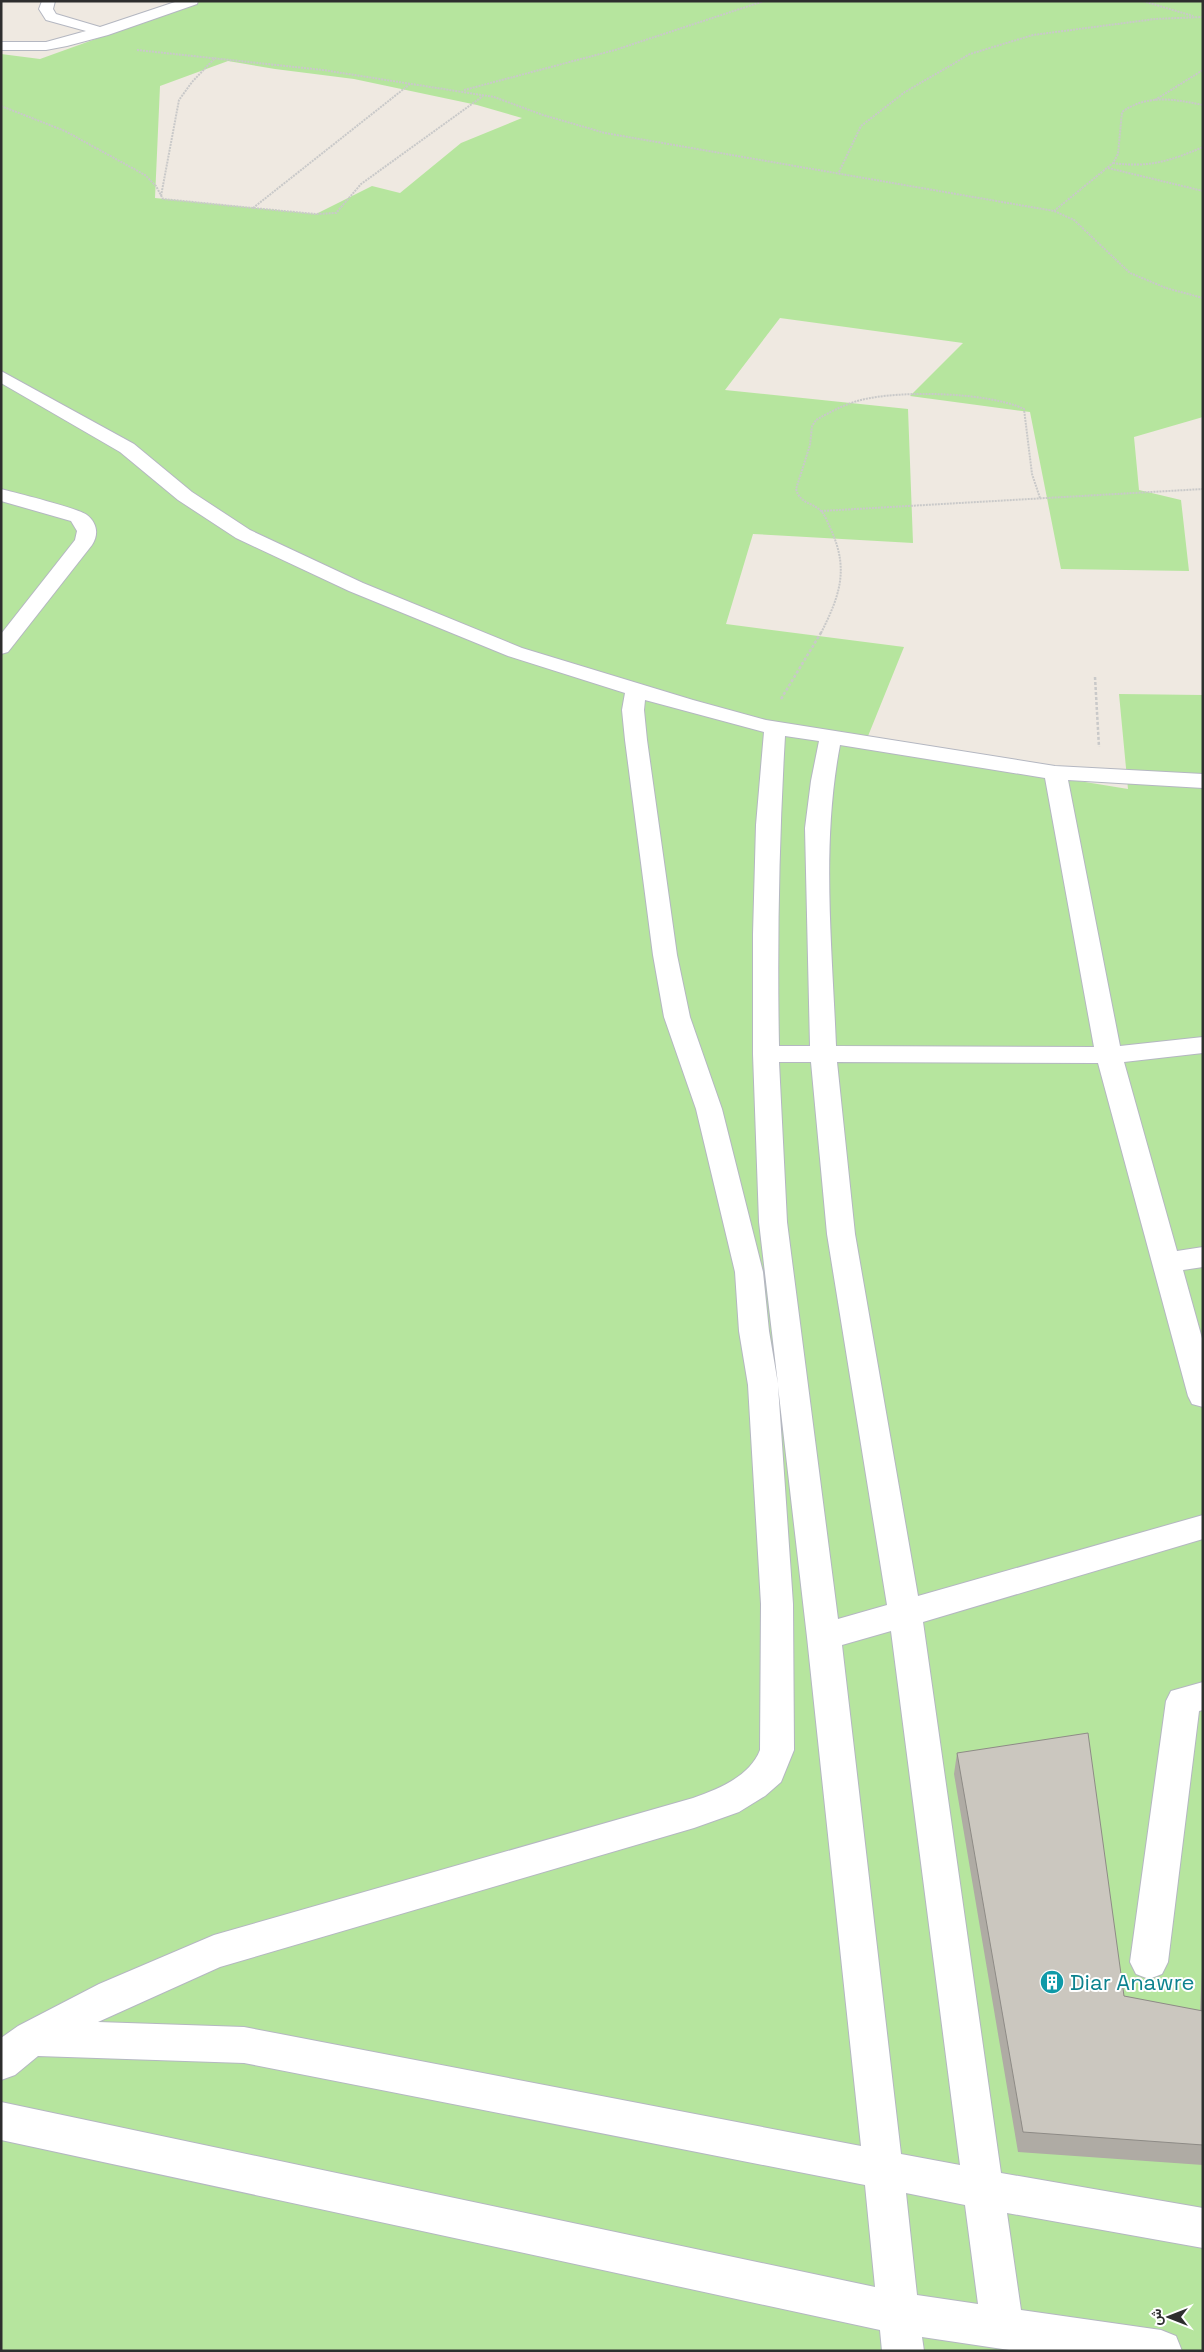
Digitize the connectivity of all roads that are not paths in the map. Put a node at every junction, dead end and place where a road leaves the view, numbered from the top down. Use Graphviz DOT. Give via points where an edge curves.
graph roads {
  1 [pos="49,1"];
  2 [pos="192,1"];
  3 [pos="103,32"];
  4 [pos="1,46"];
  5 [pos="1,376"];
  6 [pos="1,495"];
  7 [pos="1,648"];
  8 [pos="636,690"];
  9 [pos="770,726"];
  10 [pos="831,737"];
  11 [pos="1055,773"];
  12 [pos="1203,781"];
  13 [pos="1203,1045"];
  14 [pos="766,1054"];
  15 [pos="823,1055"];
  16 [pos="1108,1056"];
  17 [pos="1203,1257"];
  18 [pos="1166,1263"];
  19 [pos="1203,1396"];
  20 [pos="1203,1528"];
  21 [pos="905,1614"];
  22 [pos="824,1637"];
  23 [pos="1203,1696"];
  24 [pos="1149,1962"];
  25 [pos="16,2040"];
  26 [pos="1,2062"];
  27 [pos="1,2120"];
  28 [pos="883,2170"];
  29 [pos="982,2189"];
  30 [pos="1203,2228"];
  31 [pos="1002,2326"];
  32 [pos="901,2332"];
  33 [pos="1161,2351"];
  1 -- 3 [label="street" via="46,9 51,17"];
  2 -- 3 [label="street"];
  3 -- 4 [label="street" via="58,44"];
  5 -- 8 [label="street" via="127,448 185,496 243,534 281,554 515,652"];
  6 -- 7 [label="street" via="78,517 86,523 89,531 85,541"];
  8 -- 9 [label="street"];
  8 -- 25 [label="street" via="633,710 636,740 666,964 677,1017 712,1118 749,1272 763,1385 777,1604 777,1750 769,1772 727,1801 694,1813 214,1952"];
  9 -- 10 [label="street"];
  9 -- 14 [label="street"];
  10 -- 11 [label="street"];
  10 -- 15 [label="street" via="817,828"];
  11 -- 12 [label="street"];
  11 -- 16 [label="street"];
  13 -- 16 [label="street"];
  14 -- 15 [label="street"];
  14 -- 22 [label="street" via="773,1222"];
  15 -- 16 [label="street"];
  15 -- 21 [label="street" via="841,1234"];
  16 -- 18 [label="street"];
  17 -- 18 [label="street"];
  18 -- 19 [label="street"];
  20 -- 21 [label="street"];
  21 -- 22 [label="street"];
  21 -- 29 [label="street"];
  22 -- 28 [label="street"];
  23 -- 24 [label="street" via="1183,1701"];
  25 -- 26 [label="street"];
  25 -- 28 [label="street" via="244,2045"];
  27 -- 32 [label="street"];
  28 -- 29 [label="street"];
  28 -- 32 [label="street"];
  29 -- 30 [label="street"];
  29 -- 31 [label="street"];
  31 -- 32 [label="street"];
  31 -- 33 [label="street"];
}
